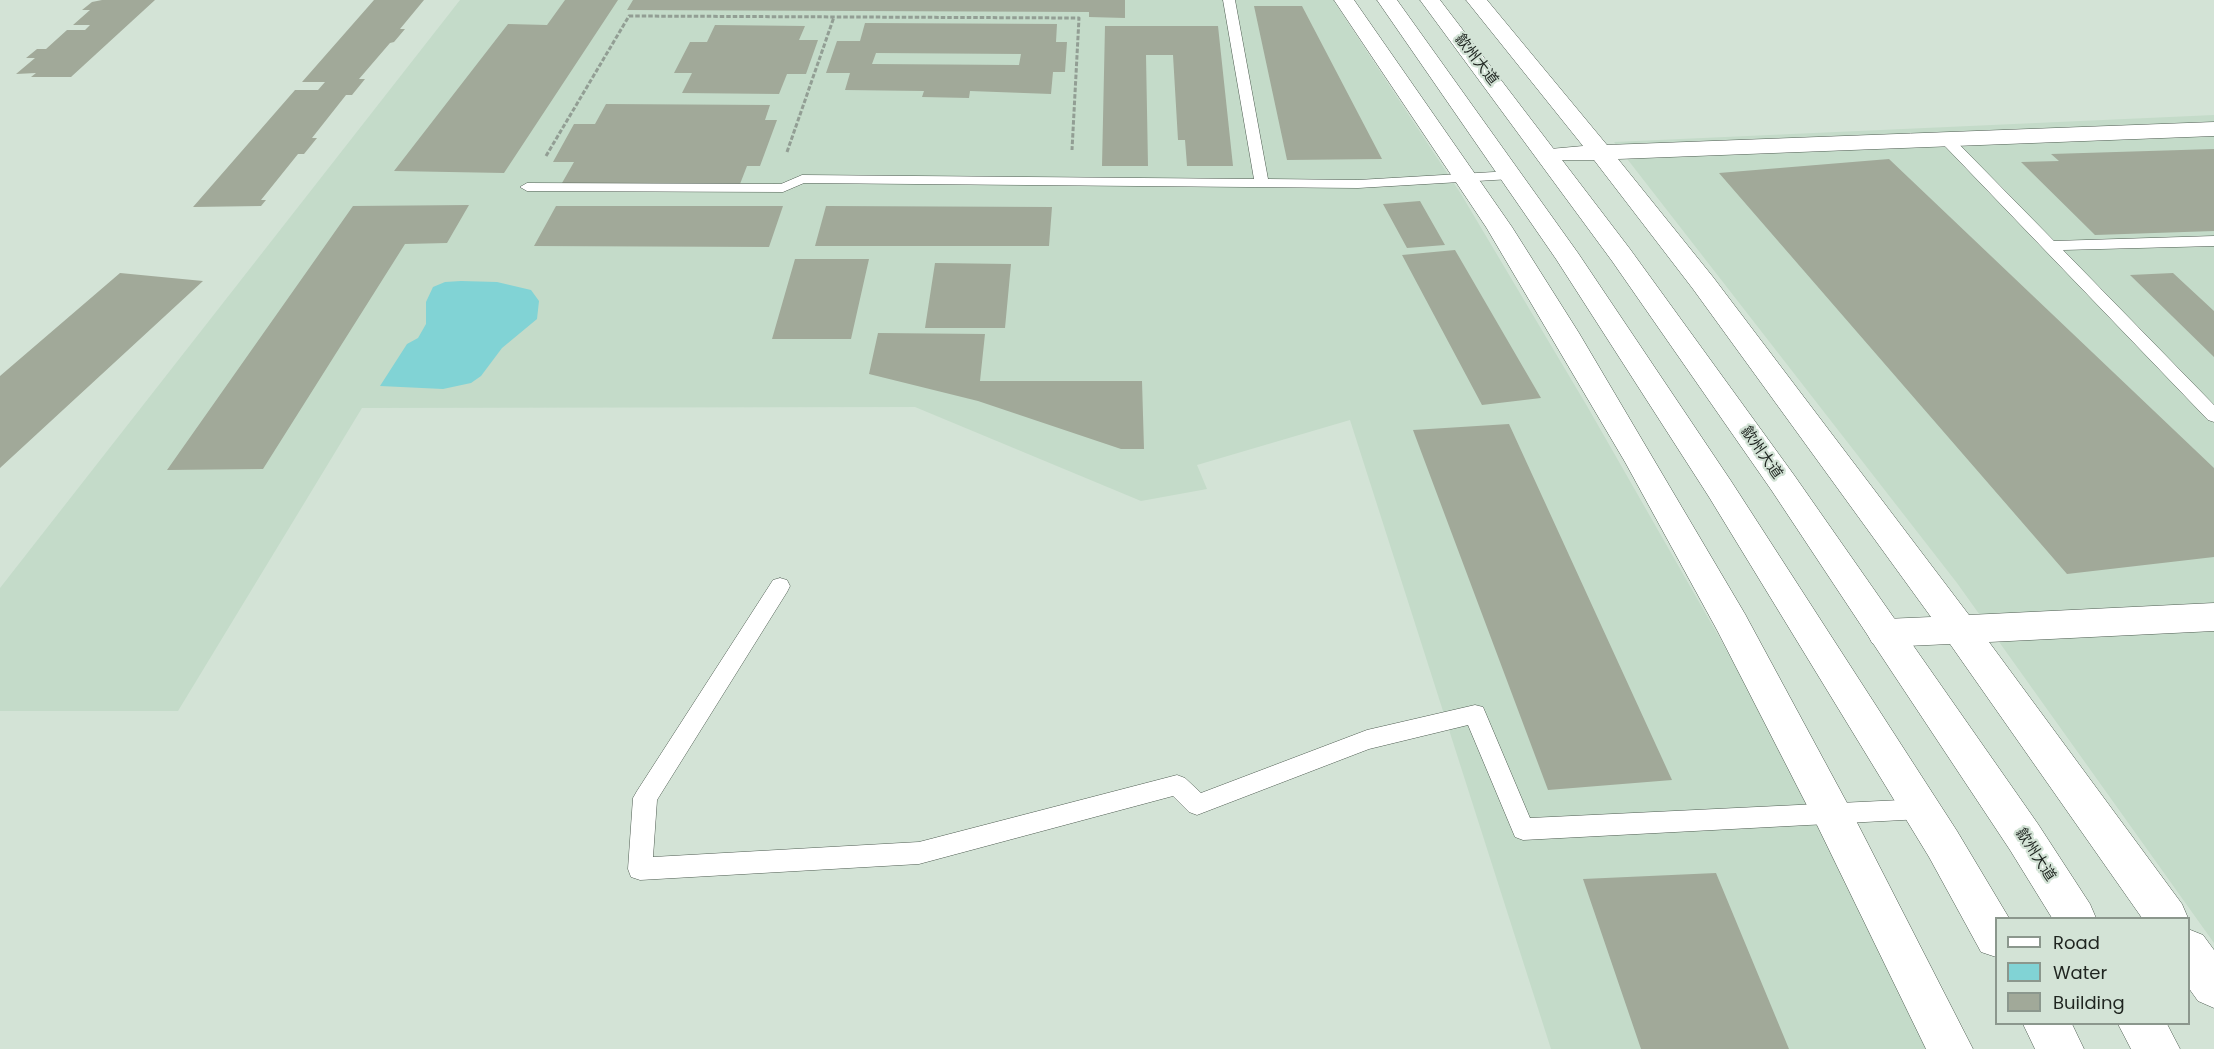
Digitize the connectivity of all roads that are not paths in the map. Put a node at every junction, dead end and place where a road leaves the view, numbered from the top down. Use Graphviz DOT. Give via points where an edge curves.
graph roads {
  1 [pos="1229,0"];
  2 [pos="1344,0"];
  3 [pos="1387,0"];
  4 [pos="1430,0"];
  5 [pos="1476,0"];
  6 [pos="2214,129"];
  7 [pos="1946,139"];
  8 [pos="1600,152"];
  9 [pos="1547,154"];
  10 [pos="1511,175"];
  11 [pos="1465,178"];
  12 [pos="1262,183"];
  13 [pos="527,187"];
  14 [pos="2214,241"];
  15 [pos="2049,246"];
  16 [pos="2211,409"];
  17 [pos="780,586"];
  18 [pos="2214,617"];
  19 [pos="1960,630"];
  20 [pos="1885,633"];
  21 [pos="1922,809"];
  22 [pos="1832,813"];
  23 [pos="2074,917"];
  24 [pos="2166,917"];
  25 [pos="1995,935"];
  26 [pos="2190,953"];
  27 [pos="2214,986"];
  28 [pos="2047,1025"];
  29 [pos="2142,1025"];
  30 [pos="1950,1049"];
  31 [pos="2061,1049"];
  32 [pos="2157,1049"];
  1 -- 12 [label="lane"];
  2 -- 11 [label="main road"];
  3 -- 10 [label="main road"];
  4 -- 9 [label="main road, 歙州大道"];
  5 -- 8 [label="main road"];
  6 -- 7 [label="main road"];
  7 -- 8 [label="main road"];
  7 -- 15 [label="lane"];
  8 -- 9 [label="main road"];
  8 -- 19 [label="main road" via="1703,283"];
  9 -- 20 [label="main road, 歙州大道" via="1736,416"];
  10 -- 11 [label="lane"];
  10 -- 21 [label="main road" via="1720,489"];
  11 -- 12 [label="lane" via="1358,184"];
  11 -- 22 [label="main road" via="1565,333 1641,462"];
  12 -- 13 [label="lane" via="802,179 783,188"];
  14 -- 15 [label="lane"];
  15 -- 16 [label="lane"];
  17 -- 22 [label="lane" via="645,798 640,869 919,853 1177,785 1197,805 1366,740 1475,714 1523,829"];
  18 -- 19 [label="main road"];
  19 -- 20 [label="main road"];
  19 -- 24 [label="main road"];
  20 -- 23 [label="main road, 歙州大道"];
  21 -- 22 [label="lane"];
  21 -- 25 [label="main road"];
  22 -- 30 [label="main road"];
  26 -- 27 [label="main road"];
  28 -- 31 [label="main road"];
  29 -- 32 [label="main road"];
}
